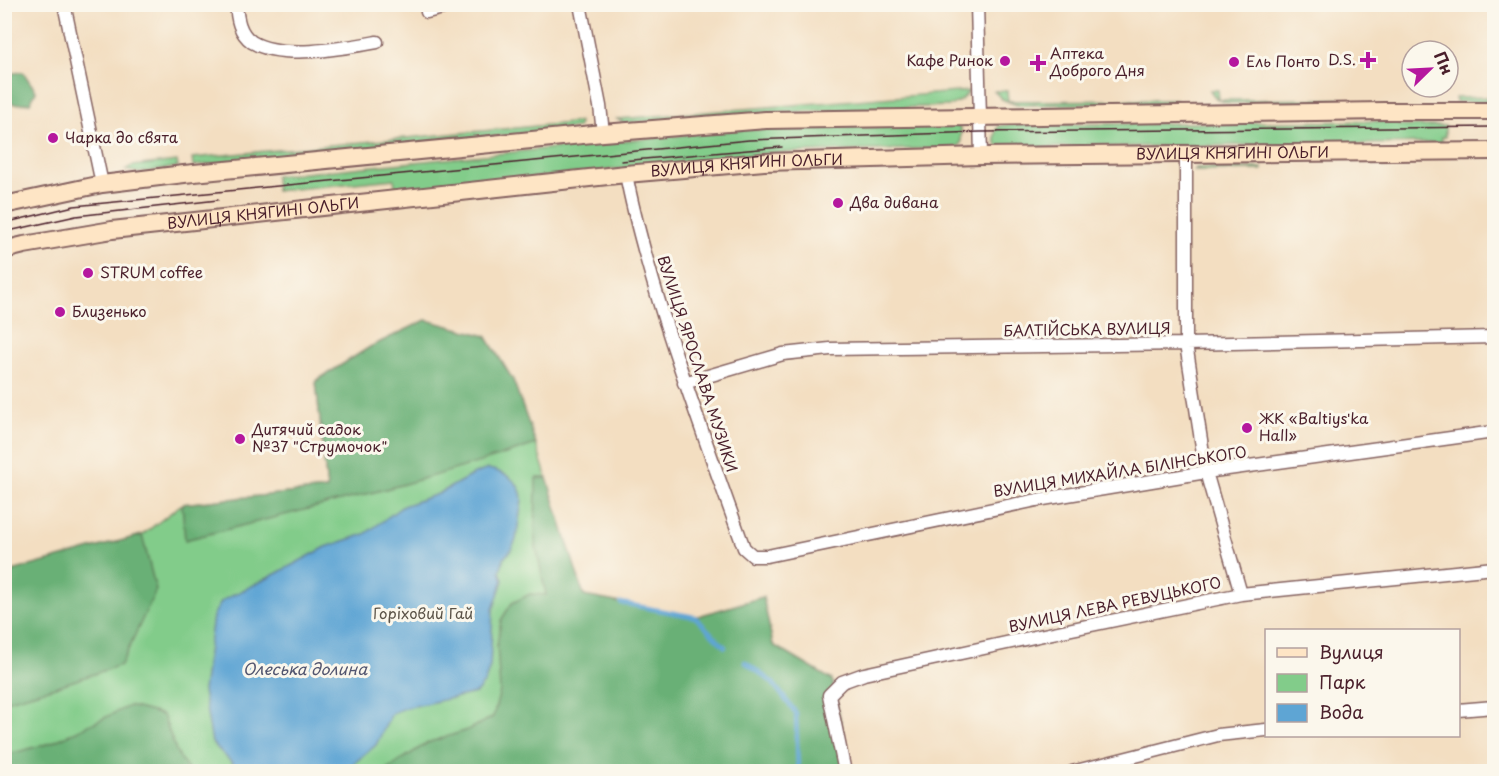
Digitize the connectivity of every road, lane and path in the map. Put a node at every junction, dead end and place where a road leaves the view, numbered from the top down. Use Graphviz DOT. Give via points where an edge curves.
graph roads {
  1 [pos="64,4"];
  2 [pos="236,4"];
  3 [pos="459,4"];
  4 [pos="580,4"];
  5 [pos="976,4"];
  6 [pos="425,13"];
  7 [pos="377,42"];
  8 [pos="1494,111"];
  9 [pos="979,116"];
  10 [pos="603,133"];
  11 [pos="1494,151"];
  12 [pos="1186,154"];
  13 [pos="981,156"];
  14 [pos="626,174"];
  15 [pos="102,183"];
  16 [pos="4,205"];
  17 [pos="4,250"];
  18 [pos="1494,337"];
  19 [pos="1186,344"];
  20 [pos="684,383"];
  21 [pos="1494,432"];
  22 [pos="1206,472"];
  23 [pos="753,556"];
  24 [pos="1494,568"];
  25 [pos="1240,594"];
  26 [pos="1494,707"];
  27 [pos="1460,710"];
  28 [pos="1265,730"];
  29 [pos="845,771"];
  30 [pos="1072,771"];
  1 -- 15 [label="street"];
  2 -- 7 [label="street" via="238,25 251,41 282,52"];
  3 -- 6 [label="street"];
  4 -- 10 [label="street"];
  5 -- 9 [label="street"];
  8 -- 9 [label="main road"];
  9 -- 10 [label="main road" via="766,120"];
  9 -- 13 [label="street"];
  10 -- 15 [label="main road"];
  11 -- 12 [label="main road, ВУЛИЦЯ КНЯГИНІ ОЛЬГИ"];
  12 -- 13 [label="main road, ВУЛИЦЯ КНЯГИНІ ОЛЬГИ"];
  12 -- 19 [label="street"];
  13 -- 14 [label="main road, ВУЛИЦЯ КНЯГИНІ ОЛЬГИ" via="764,162"];
  14 -- 17 [label="main road, ВУЛИЦЯ КНЯГИНІ ОЛЬГИ" via="112,230"];
  14 -- 20 [label="street, ВУЛИЦЯ ЯРОСЛАВА МУЗИКИ"];
  15 -- 16 [label="main road"];
  18 -- 19 [label="street, БАЛТІЙСЬКА ВУЛИЦЯ"];
  19 -- 20 [label="street, БАЛТІЙСЬКА ВУЛИЦЯ" via="830,349 783,354"];
  19 -- 22 [label="street"];
  20 -- 23 [label="street, ВУЛИЦЯ ЯРОСЛАВА МУЗИКИ" via="744,548"];
  21 -- 22 [label="street, ВУЛИЦЯ МИХАЙЛА БІЛІНСЬКОГО"];
  22 -- 23 [label="street, ВУЛИЦЯ МИХАЙЛА БІЛІНСЬКОГО" via="1037,500"];
  22 -- 25 [label="street"];
  24 -- 25 [label="street, ВУЛИЦЯ ЛЕВА РЕВУЦЬКОГО"];
  25 -- 29 [label="street, ВУЛИЦЯ ЛЕВА РЕВУЦЬКОГО" via="864,674 842,682 829,695"];
  26 -- 27 [label="street"];
  28 -- 30 [label="street" via="1218,735"];
}
